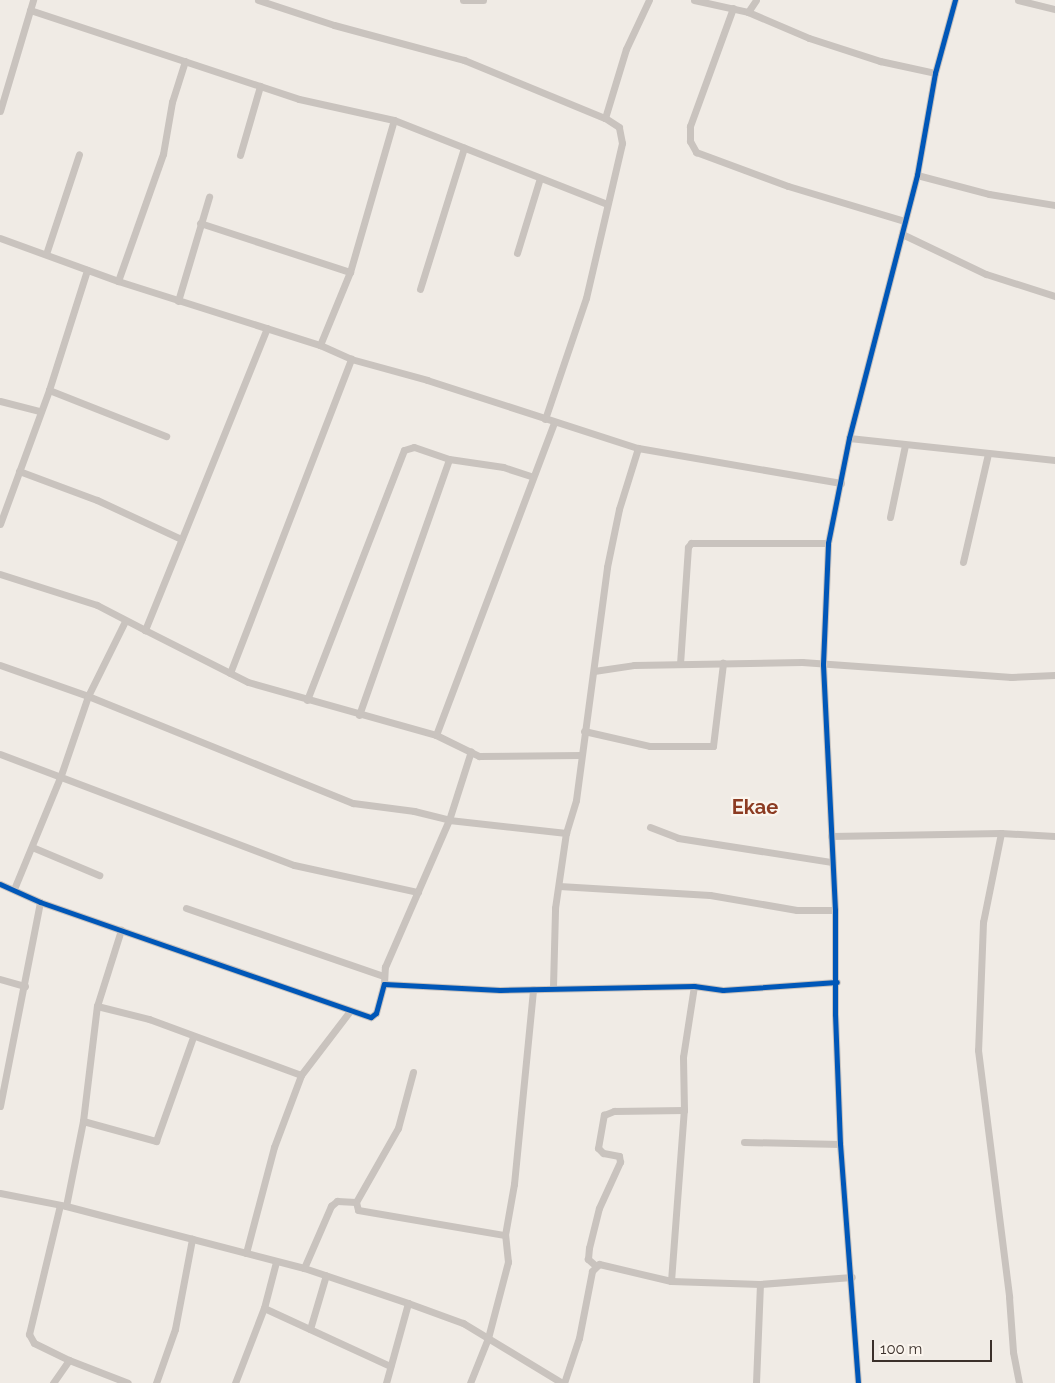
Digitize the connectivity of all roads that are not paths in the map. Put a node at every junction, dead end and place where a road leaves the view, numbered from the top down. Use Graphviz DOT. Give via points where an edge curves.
graph roads {
  1 [pos="33,0"];
  2 [pos="258,0"];
  3 [pos="463,0"];
  4 [pos="483,0"];
  5 [pos="649,0"];
  6 [pos="694,0"];
  7 [pos="756,0"];
  8 [pos="956,0"];
  9 [pos="1018,0"];
  10 [pos="732,8"];
  11 [pos="1055,9"];
  12 [pos="30,10"];
  13 [pos="748,12"];
  14 [pos="185,61"];
  15 [pos="935,73"];
  16 [pos="260,86"];
  17 [pos="0,112"];
  18 [pos="605,118"];
  19 [pos="394,120"];
  20 [pos="464,148"];
  21 [pos="79,154"];
  22 [pos="240,155"];
  23 [pos="917,175"];
  24 [pos="540,178"];
  25 [pos="209,196"];
  26 [pos="607,204"];
  27 [pos="1055,205"];
  28 [pos="905,221"];
  29 [pos="200,223"];
  30 [pos="902,234"];
  31 [pos="0,238"];
  32 [pos="517,253"];
  33 [pos="46,254"];
  34 [pos="87,270"];
  35 [pos="350,272"];
  36 [pos="118,281"];
  37 [pos="420,289"];
  38 [pos="1055,296"];
  39 [pos="178,301"];
  40 [pos="267,328"];
  41 [pos="320,345"];
  42 [pos="350,358"];
  43 [pos="49,390"];
  44 [pos="0,401"];
  45 [pos="39,411"];
  46 [pos="545,419"];
  47 [pos="554,423"];
  48 [pos="166,436"];
  49 [pos="849,438"];
  50 [pos="905,445"];
  51 [pos="638,448"];
  52 [pos="988,454"];
  53 [pos="449,459"];
  54 [pos="1055,460"];
  55 [pos="19,471"];
  56 [pos="531,476"];
  57 [pos="841,482"];
  58 [pos="890,517"];
  59 [pos="0,524"];
  60 [pos="181,538"];
  61 [pos="828,543"];
  62 [pos="964,562"];
  63 [pos="0,574"];
  64 [pos="124,621"];
  65 [pos="145,630"];
  66 [pos="723,663"];
  67 [pos="680,664"];
  68 [pos="823,664"];
  69 [pos="0,665"];
  70 [pos="594,671"];
  71 [pos="230,673"];
  72 [pos="1055,675"];
  73 [pos="88,696"];
  74 [pos="307,700"];
  75 [pos="359,715"];
  76 [pos="584,731"];
  77 [pos="436,735"];
  78 [pos="471,751"];
  79 [pos="0,754"];
  80 [pos="581,755"];
  81 [pos="61,775"];
  82 [pos="449,820"];
  83 [pos="650,828"];
  84 [pos="566,833"];
  85 [pos="1001,833"];
  86 [pos="831,836"];
  87 [pos="1055,836"];
  88 [pos="32,847"];
  89 [pos="832,862"];
  90 [pos="99,875"];
  91 [pos="0,884"];
  92 [pos="559,886"];
  93 [pos="14,889"];
  94 [pos="418,892"];
  95 [pos="40,902"];
  96 [pos="186,908"];
  97 [pos="836,910"];
  98 [pos="121,930"];
  99 [pos="0,979"];
  100 [pos="384,980"];
  101 [pos="837,982"];
  102 [pos="24,986"];
  103 [pos="694,986"];
  104 [pos="552,987"];
  105 [pos="533,989"];
  106 [pos="97,1006"];
  107 [pos="350,1011"];
  108 [pos="193,1037"];
  109 [pos="413,1072"];
  110 [pos="301,1075"];
  111 [pos="0,1106"];
  112 [pos="684,1110"];
  113 [pos="83,1121"];
  114 [pos="744,1142"];
  115 [pos="840,1144"];
  116 [pos="0,1193"];
  117 [pos="356,1202"];
  118 [pos="63,1205"];
  119 [pos="505,1235"];
  120 [pos="192,1239"];
  121 [pos="246,1253"];
  122 [pos="276,1262"];
  123 [pos="596,1266"];
  124 [pos="304,1268"];
  125 [pos="326,1276"];
  126 [pos="852,1277"];
  127 [pos="670,1281"];
  128 [pos="760,1284"];
  129 [pos="408,1303"];
  130 [pos="264,1308"];
  131 [pos="310,1329"];
  132 [pos="488,1338"];
  133 [pos="69,1360"];
  134 [pos="390,1366"];
  135 [pos="53,1383"];
  136 [pos="128,1383"];
  137 [pos="156,1383"];
  138 [pos="235,1383"];
  139 [pos="386,1383"];
  140 [pos="470,1383"];
  141 [pos="563,1383"];
  142 [pos="756,1383"];
  143 [pos="858,1383"];
  144 [pos="1019,1383"];
  1 -- 12 [label="street"];
  2 -- 18 [label="street" via="334,25 464,60"];
  3 -- 4 [label="street"];
  5 -- 18 [label="street" via="626,49"];
  6 -- 10 [label="street"];
  7 -- 13 [label="street"];
  8 -- 15 [label="street"];
  9 -- 11 [label="street"];
  10 -- 13 [label="street"];
  10 -- 28 [label="street" via="690,126 690,141 696,152 788,186"];
  12 -- 14 [label="street"];
  12 -- 17 [label="street"];
  13 -- 15 [label="street" via="809,38 880,61"];
  14 -- 16 [label="street"];
  14 -- 36 [label="street" via="172,102 163,154"];
  15 -- 23 [label="street"];
  16 -- 19 [label="street" via="299,100"];
  16 -- 22 [label="street"];
  18 -- 26 [label="street" via="619,127 622,143"];
  19 -- 20 [label="street"];
  19 -- 35 [label="street"];
  20 -- 24 [label="street"];
  20 -- 37 [label="street"];
  21 -- 33 [label="street"];
  23 -- 27 [label="street" via="989,194"];
  23 -- 28 [label="street"];
  24 -- 26 [label="street"];
  24 -- 32 [label="street"];
  25 -- 29 [label="street"];
  26 -- 46 [label="street" via="586,298"];
  28 -- 30 [label="street"];
  29 -- 35 [label="street"];
  29 -- 39 [label="street"];
  30 -- 38 [label="street" via="986,274"];
  30 -- 49 [label="street"];
  31 -- 33 [label="street"];
  33 -- 34 [label="street"];
  34 -- 36 [label="street"];
  34 -- 43 [label="street"];
  35 -- 41 [label="street"];
  36 -- 39 [label="street"];
  39 -- 40 [label="street"];
  40 -- 41 [label="street"];
  40 -- 60 [label="street"];
  41 -- 42 [label="street"];
  42 -- 46 [label="street"];
  42 -- 71 [label="street"];
  43 -- 45 [label="street"];
  43 -- 48 [label="street"];
  44 -- 45 [label="street"];
  45 -- 55 [label="street"];
  46 -- 47 [label="street"];
  47 -- 51 [label="street"];
  47 -- 56 [label="street"];
  49 -- 50 [label="street"];
  49 -- 57 [label="street"];
  50 -- 52 [label="street"];
  50 -- 58 [label="street"];
  51 -- 57 [label="street"];
  51 -- 70 [label="street" via="619,509 609,558"];
  52 -- 54 [label="street"];
  52 -- 62 [label="street"];
  53 -- 56 [label="street" via="503,467"];
  53 -- 74 [label="street" via="414,447 404,450"];
  53 -- 75 [label="street"];
  55 -- 59 [label="street"];
  55 -- 60 [label="street" via="96,500"];
  56 -- 77 [label="street"];
  57 -- 61 [label="street"];
  60 -- 65 [label="street"];
  61 -- 67 [label="street" via="691,543 688,547"];
  61 -- 68 [label="street"];
  63 -- 64 [label="street" via="97,604"];
  64 -- 65 [label="street"];
  64 -- 73 [label="street"];
  65 -- 71 [label="street"];
  66 -- 67 [label="street"];
  66 -- 68 [label="street"];
  66 -- 76 [label="street" via="713,746 650,746"];
  67 -- 70 [label="street" via="634,665"];
  68 -- 72 [label="street" via="1011,677"];
  68 -- 86 [label="street"];
  69 -- 73 [label="street"];
  70 -- 76 [label="street"];
  71 -- 74 [label="street"];
  73 -- 81 [label="street"];
  73 -- 82 [label="street" via="353,803 414,811"];
  74 -- 75 [label="street"];
  75 -- 77 [label="street"];
  76 -- 80 [label="street"];
  77 -- 78 [label="street"];
  78 -- 80 [label="street" via="491,758"];
  78 -- 82 [label="street"];
  79 -- 81 [label="street"];
  80 -- 84 [label="street" via="576,800"];
  81 -- 88 [label="street"];
  81 -- 94 [label="street" via="294,865"];
  82 -- 84 [label="street"];
  82 -- 94 [label="street"];
  83 -- 89 [label="street" via="678,838"];
  84 -- 92 [label="street"];
  85 -- 86 [label="street"];
  85 -- 87 [label="street"];
  85 -- 144 [label="street" via="982,922 978,1050"];
  86 -- 89 [label="street"];
  88 -- 90 [label="street"];
  88 -- 93 [label="street"];
  89 -- 97 [label="street"];
  91 -- 93 [label="street"];
  92 -- 97 [label="street" via="710,895 797,910"];
  92 -- 104 [label="street" via="552,943"];
  93 -- 95 [label="street"];
  94 -- 100 [label="street"];
  95 -- 98 [label="street"];
  95 -- 102 [label="street"];
  96 -- 100 [label="street"];
  97 -- 101 [label="street"];
  98 -- 106 [label="street"];
  98 -- 107 [label="street"];
  99 -- 102 [label="street"];
  100 -- 105 [label="street"];
  100 -- 107 [label="street" via="376,1013 371,1017"];
  101 -- 103 [label="street" via="723,990"];
  101 -- 115 [label="street" via="835,1014"];
  102 -- 111 [label="street"];
  103 -- 104 [label="street"];
  103 -- 112 [label="street" via="690,1033 683,1057"];
  104 -- 105 [label="street"];
  105 -- 119 [label="street" via="514,1184"];
  106 -- 108 [label="street" via="149,1018"];
  106 -- 113 [label="street"];
  107 -- 110 [label="street"];
  108 -- 110 [label="street"];
  108 -- 113 [label="street" via="156,1140"];
  109 -- 117 [label="street" via="398,1128"];
  110 -- 121 [label="street" via="274,1147"];
  112 -- 123 [label="street" via="614,1111 604,1115 598,1148 603,1153 619,1156 620,1162 599,1208 589,1248 588,1259"];
  112 -- 127 [label="street"];
  113 -- 118 [label="street"];
  114 -- 115 [label="street"];
  115 -- 126 [label="street"];
  116 -- 118 [label="street"];
  117 -- 119 [label="street" via="358,1210 365,1214"];
  117 -- 124 [label="street" via="337,1201 331,1206"];
  118 -- 120 [label="street"];
  118 -- 133 [label="street" via="29,1334 34,1343"];
  119 -- 132 [label="street" via="508,1262"];
  120 -- 121 [label="street"];
  120 -- 137 [label="street" via="175,1329"];
  121 -- 122 [label="street"];
  122 -- 124 [label="street"];
  122 -- 130 [label="street"];
  123 -- 127 [label="street" via="606,1264"];
  123 -- 141 [label="street"];
  124 -- 125 [label="street"];
  125 -- 129 [label="street"];
  125 -- 131 [label="street"];
  126 -- 128 [label="street"];
  126 -- 143 [label="street"];
  127 -- 128 [label="street"];
  128 -- 142 [label="street"];
  129 -- 132 [label="street" via="463,1324"];
  129 -- 134 [label="street"];
  130 -- 131 [label="street"];
  130 -- 138 [label="street"];
  131 -- 134 [label="street"];
  132 -- 140 [label="street"];
  132 -- 141 [label="street"];
  133 -- 135 [label="street"];
  133 -- 136 [label="street"];
  134 -- 139 [label="street"];
}
